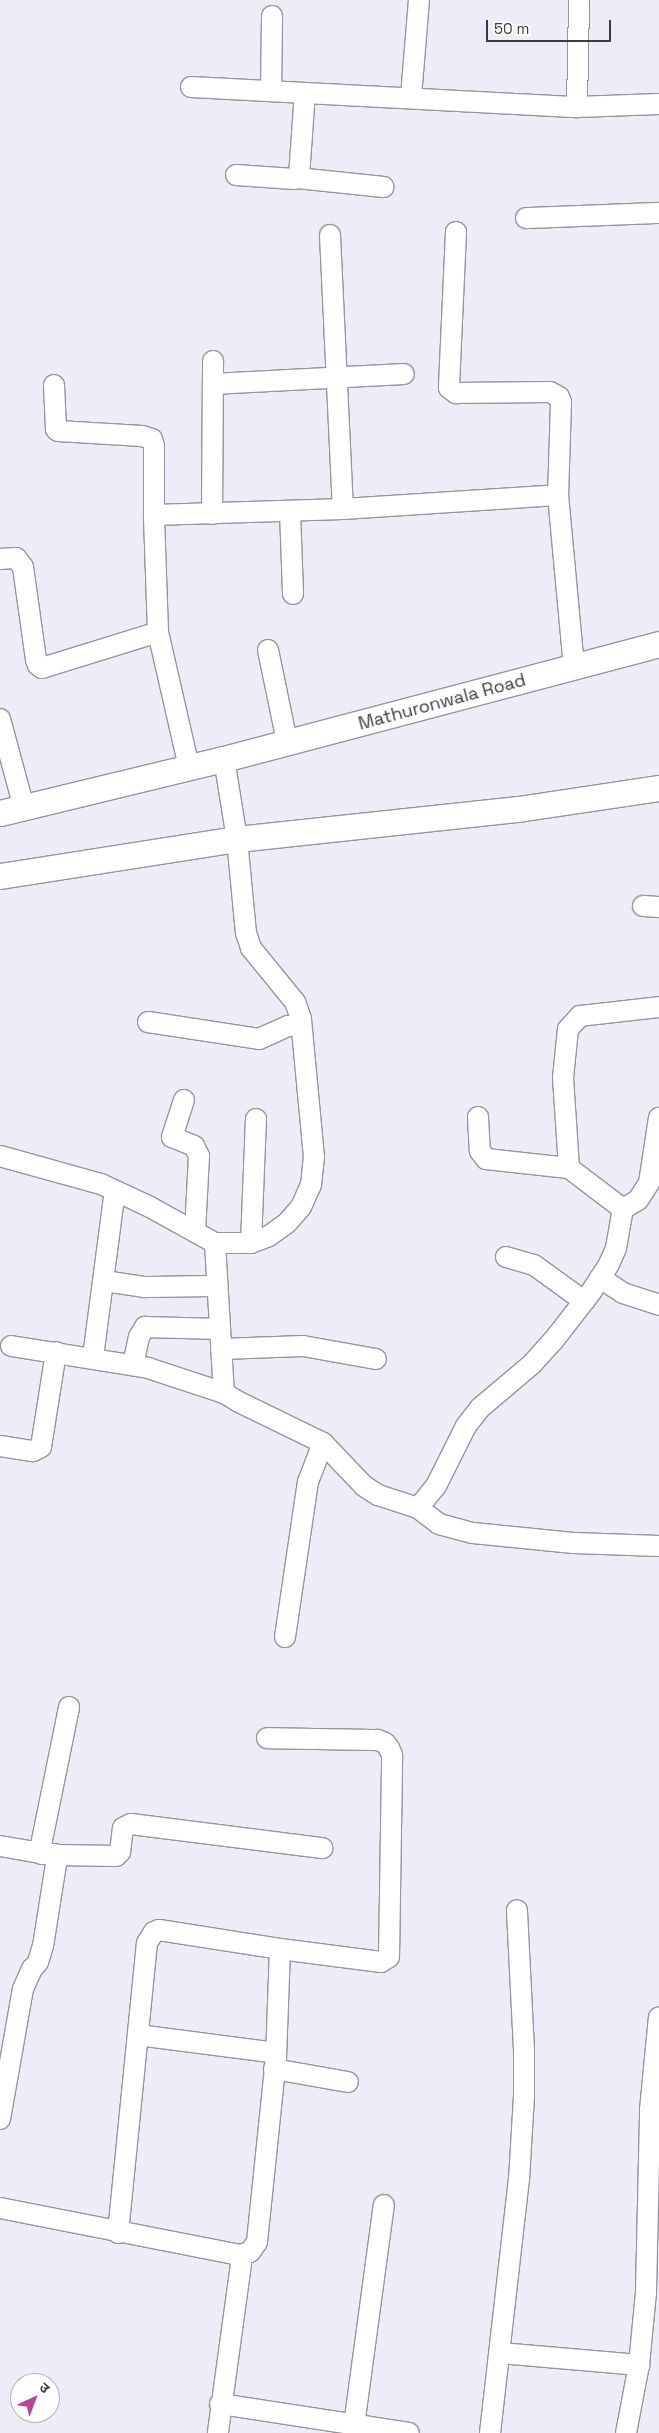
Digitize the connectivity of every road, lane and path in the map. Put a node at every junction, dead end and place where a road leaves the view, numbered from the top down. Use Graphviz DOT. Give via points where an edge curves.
graph roads {
  1 [pos="419,0"];
  2 [pos="579,0"];
  3 [pos="272,16"];
  4 [pos="191,87"];
  5 [pos="271,91"];
  6 [pos="304,93"];
  7 [pos="411,97"];
  8 [pos="659,104"];
  9 [pos="577,107"];
  10 [pos="236,175"];
  11 [pos="297,178"];
  12 [pos="384,187"];
  13 [pos="659,213"];
  14 [pos="526,218"];
  15 [pos="456,232"];
  16 [pos="330,235"];
  17 [pos="213,361"];
  18 [pos="404,374"];
  19 [pos="337,377"];
  20 [pos="213,384"];
  21 [pos="54,386"];
  22 [pos="558,496"];
  23 [pos="343,509"];
  24 [pos="290,511"];
  25 [pos="212,514"];
  26 [pos="154,515"];
  27 [pos="0,558"];
  28 [pos="293,594"];
  29 [pos="158,632"];
  30 [pos="659,644"];
  31 [pos="268,650"];
  32 [pos="574,668"];
  33 [pos="0,718"];
  34 [pos="287,742"];
  35 [pos="224,759"];
  36 [pos="188,767"];
  37 [pos="659,788"];
  38 [pos="24,808"];
  39 [pos="0,813"];
  40 [pos="237,838"];
  41 [pos="0,876"];
  42 [pos="659,1008"];
  43 [pos="148,1022"];
  44 [pos="301,1025"];
  45 [pos="184,1100"];
  46 [pos="478,1117"];
  47 [pos="256,1118"];
  48 [pos="659,1118"];
  49 [pos="0,1156"];
  50 [pos="569,1168"];
  51 [pos="115,1191"];
  52 [pos="623,1209"];
  53 [pos="195,1232"];
  54 [pos="215,1243"];
  55 [pos="251,1243"];
  56 [pos="506,1257"];
  57 [pos="600,1278"];
  58 [pos="104,1281"];
  59 [pos="217,1286"];
  60 [pos="584,1301"];
  61 [pos="659,1305"];
  62 [pos="221,1339"];
  63 [pos="11,1346"];
  64 [pos="56,1352"];
  65 [pos="92,1358"];
  66 [pos="376,1359"];
  67 [pos="133,1364"];
  68 [pos="224,1393"];
  69 [pos="323,1443"];
  70 [pos="0,1446"];
  71 [pos="418,1508"];
  72 [pos="659,1546"];
  73 [pos="285,1637"];
  74 [pos="68,1707"];
  75 [pos="267,1738"];
  76 [pos="0,1846"];
  77 [pos="322,1848"];
  78 [pos="48,1854"];
  79 [pos="517,1910"];
  80 [pos="280,1949"];
  81 [pos="659,2017"];
  82 [pos="138,2035"];
  83 [pos="275,2061"];
  84 [pos="348,2082"];
  85 [pos="0,2120"];
  86 [pos="384,2205"];
  87 [pos="0,2208"];
  88 [pos="118,2233"];
  89 [pos="240,2255"];
  90 [pos="500,2353"];
  91 [pos="639,2365"];
  92 [pos="220,2404"];
  93 [pos="354,2429"];
  94 [pos="218,2433"];
  95 [pos="409,2433"];
  96 [pos="490,2433"];
  97 [pos="626,2433"];
  1 -- 7 [label="street"];
  2 -- 9 [label="street"];
  3 -- 5 [label="street"];
  4 -- 5 [label="street"];
  5 -- 6 [label="street"];
  6 -- 7 [label="street"];
  6 -- 11 [label="street" via="300,174"];
  7 -- 9 [label="street"];
  8 -- 9 [label="street"];
  10 -- 11 [label="street"];
  11 -- 12 [label="street"];
  13 -- 14 [label="street"];
  15 -- 22 [label="street" via="449,388 456,393 550,392 559,397"];
  16 -- 19 [label="street"];
  17 -- 20 [label="street"];
  18 -- 19 [label="street"];
  19 -- 20 [label="street"];
  19 -- 23 [label="street"];
  20 -- 25 [label="street"];
  21 -- 26 [label="street" via="58,431 152,439"];
  22 -- 23 [label="street"];
  22 -- 32 [label="street"];
  23 -- 24 [label="street"];
  24 -- 25 [label="street"];
  24 -- 28 [label="street"];
  25 -- 26 [label="street"];
  26 -- 29 [label="street"];
  27 -- 29 [label="street" via="16,558 23,567 36,660 42,668"];
  29 -- 36 [label="street"];
  30 -- 32 [label="street, Mathuronwala Road"];
  31 -- 34 [label="street"];
  32 -- 34 [label="street, Mathuronwala Road"];
  33 -- 38 [label="street"];
  34 -- 35 [label="street, Mathuronwala Road"];
  35 -- 36 [label="street, Mathuronwala Road"];
  35 -- 40 [label="street"];
  36 -- 38 [label="street, Mathuronwala Road"];
  37 -- 40 [label="street" via="518,809"];
  38 -- 39 [label="street, Mathuronwala Road"];
  40 -- 41 [label="street"];
  40 -- 44 [label="street" via="246,933 251,948 295,1002"];
  42 -- 50 [label="street" via="580,1016 568,1029 563,1078"];
  43 -- 44 [label="street" via="258,1039 288,1026"];
  44 -- 55 [label="street" via="314,1157 311,1185 287,1223 269,1236"];
  45 -- 53 [label="street" via="172,1137 194,1146 199,1156"];
  46 -- 50 [label="street" via="480,1151 486,1159"];
  47 -- 55 [label="street"];
  48 -- 52 [label="street" via="649,1183 638,1200"];
  49 -- 51 [label="street"];
  50 -- 52 [label="street"];
  51 -- 53 [label="street"];
  51 -- 58 [label="street"];
  52 -- 57 [label="street" via="616,1248"];
  53 -- 54 [label="street"];
  54 -- 55 [label="street"];
  54 -- 59 [label="street"];
  56 -- 60 [label="street" via="534,1265"];
  57 -- 60 [label="street"];
  57 -- 61 [label="street" via="623,1293"];
  58 -- 59 [label="street" via="144,1287"];
  58 -- 65 [label="street"];
  59 -- 62 [label="street"];
  60 -- 71 [label="street" via="532,1364 480,1408 466,1426 436,1486"];
  62 -- 66 [label="street" via="302,1346"];
  62 -- 67 [label="street" via="145,1327 139,1337"];
  62 -- 68 [label="street"];
  63 -- 64 [label="street"];
  64 -- 65 [label="street"];
  64 -- 70 [label="street" via="41,1447 33,1451"];
  65 -- 67 [label="street"];
  67 -- 68 [label="street"];
  68 -- 69 [label="street"];
  69 -- 71 [label="street" via="364,1486 378,1495"];
  69 -- 73 [label="street" via="308,1482"];
  71 -- 72 [label="street" via="439,1524 473,1533 574,1543"];
  74 -- 78 [label="street"];
  75 -- 80 [label="street" via="378,1740 385,1743 392,1755 389,1957 382,1962"];
  76 -- 78 [label="street"];
  77 -- 78 [label="street" via="131,1824 123,1828 120,1852 116,1856"];
  78 -- 85 [label="street" via="42,1955 23,1989"];
  79 -- 90 [label="street" via="524,2095 519,2180"];
  80 -- 82 [label="street" via="160,1930 154,1932 147,1943"];
  80 -- 83 [label="street"];
  81 -- 91 [label="street" via="650,2110 646,2292"];
  82 -- 83 [label="street"];
  82 -- 88 [label="street"];
  83 -- 84 [label="street"];
  83 -- 89 [label="street" via="257,2242 250,2252"];
  86 -- 93 [label="street"];
  87 -- 88 [label="street"];
  88 -- 89 [label="street"];
  89 -- 92 [label="street"];
  90 -- 91 [label="street"];
  90 -- 96 [label="street"];
  91 -- 97 [label="street"];
  92 -- 93 [label="street"];
  92 -- 94 [label="street"];
  93 -- 95 [label="street"];
}
